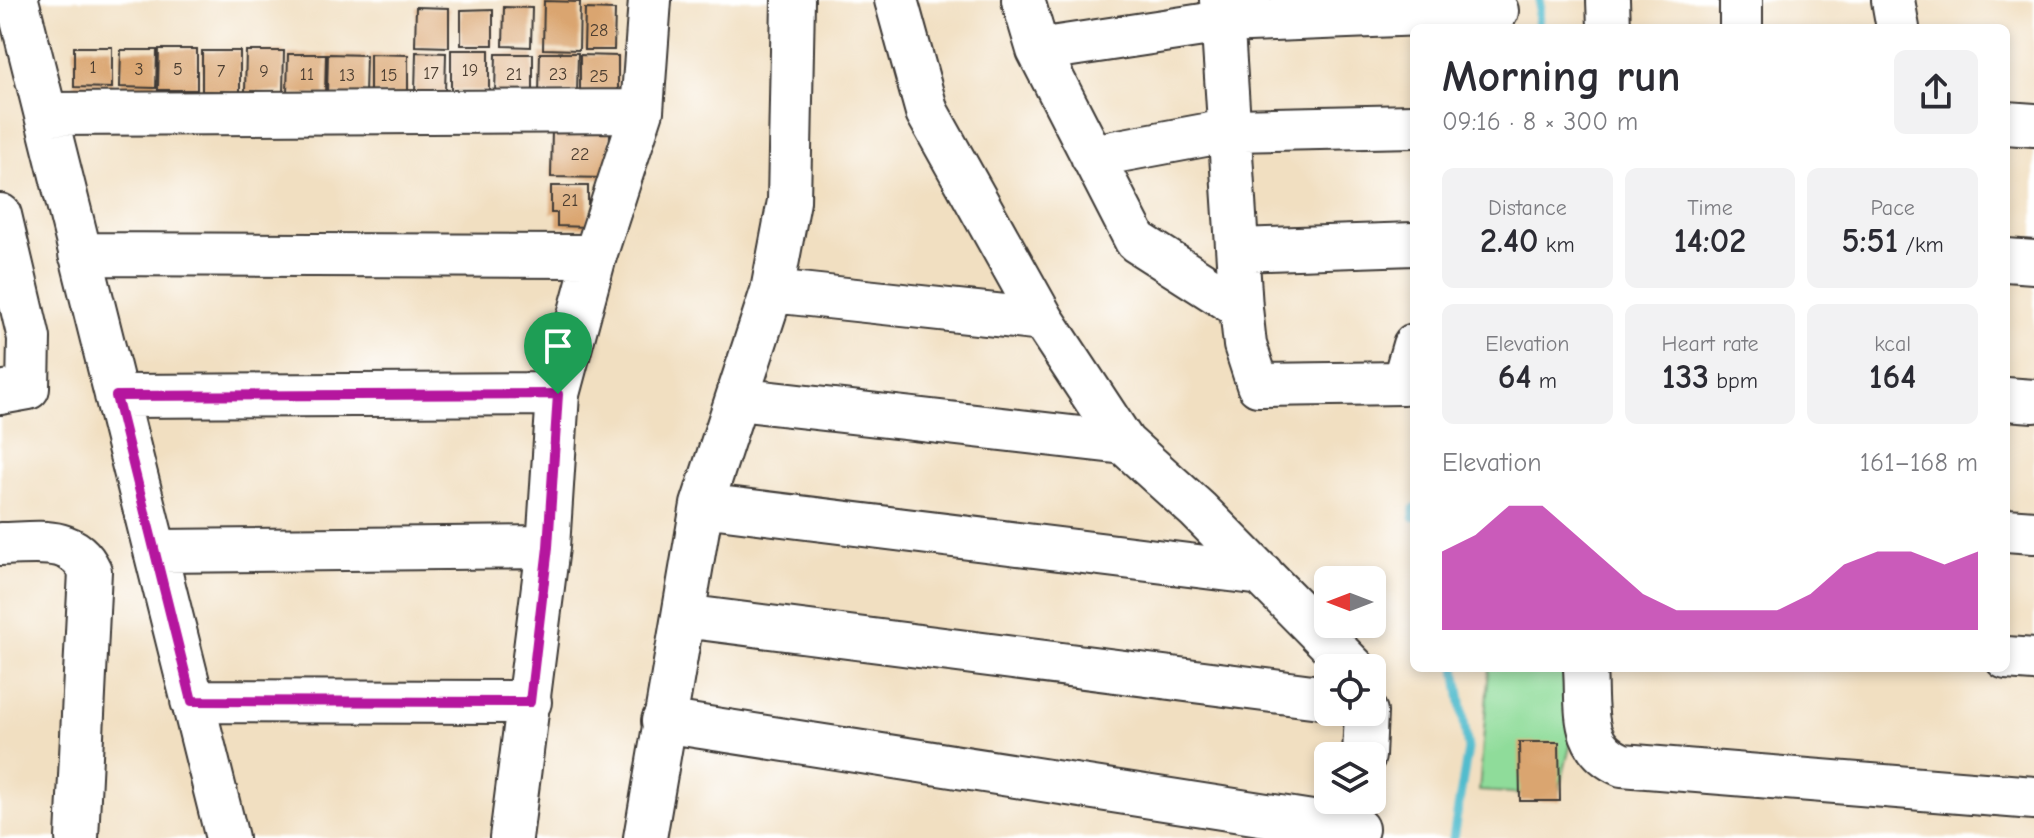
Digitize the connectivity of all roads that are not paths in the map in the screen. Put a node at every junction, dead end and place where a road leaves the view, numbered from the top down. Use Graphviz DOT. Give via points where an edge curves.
graph roads {
  1 [pos="17,0"];
  2 [pos="650,0"];
  3 [pos="793,0"];
  4 [pos="896,0"];
  5 [pos="1023,0"];
  6 [pos="1608,0"];
  7 [pos="1741,0"];
  8 [pos="1893,0"];
  9 [pos="1222,11"];
  10 [pos="1496,13"];
  11 [pos="1609,24"];
  12 [pos="1741,24"];
  13 [pos="1897,24"];
  14 [pos="1038,50"];
  15 [pos="642,111"];
  16 [pos="46,114"];
  17 [pos="2010,123"];
  18 [pos="2034,125"];
  19 [pos="1410,126"];
  20 [pos="1232,130"];
  21 [pos="1092,156"];
  22 [pos="0,215"];
  23 [pos="1410,244"];
  24 [pos="1238,250"];
  25 [pos="80,254"];
  26 [pos="595,256"];
  27 [pos="2010,260"];
  28 [pos="2034,262"];
  29 [pos="772,291"];
  30 [pos="1241,308"];
  31 [pos="1043,320"];
  32 [pos="1410,359"];
  33 [pos="0,393"];
  34 [pos="558,394"];
  35 [pos="116,396"];
  36 [pos="737,399"];
  37 [pos="2010,399"];
  38 [pos="2034,401"];
  39 [pos="1124,443"];
  40 [pos="702,505"];
  41 [pos="2010,530"];
  42 [pos="2034,532"];
  43 [pos="0,544"];
  44 [pos="548,547"];
  45 [pos="155,551"];
  46 [pos="1262,574"];
  47 [pos="683,616"];
  48 [pos="1340,654"];
  49 [pos="2010,658"];
  50 [pos="2034,660"];
  51 [pos="1585,672"];
  52 [pos="1314,696"];
  53 [pos="192,701"];
  54 [pos="530,702"];
  55 [pos="663,721"];
  56 [pos="2034,798"];
  57 [pos="1358,822"];
  58 [pos="77,838"];
  59 [pos="227,838"];
  60 [pos="511,838"];
  61 [pos="648,838"];
  1 -- 16 [label="street"];
  2 -- 15 [label="street"];
  3 -- 29 [label="street" via="789,201"];
  4 -- 31 [label="street" via="927,112"];
  5 -- 14 [label="street"];
  6 -- 11 [label="street"];
  7 -- 12 [label="street"];
  8 -- 13 [label="street"];
  9 -- 10 [label="street"];
  9 -- 14 [label="street"];
  9 -- 20 [label="street"];
  14 -- 21 [label="street"];
  15 -- 16 [label="street"];
  15 -- 26 [label="street"];
  16 -- 25 [label="street"];
  17 -- 18 [label="street"];
  19 -- 20 [label="street"];
  20 -- 21 [label="street"];
  20 -- 24 [label="street"];
  21 -- 30 [label="street" via="1136,241"];
  22 -- 33 [label="street" via="29,338 28,388"];
  23 -- 24 [label="street"];
  24 -- 30 [label="street"];
  25 -- 26 [label="street"];
  25 -- 35 [label="street"];
  26 -- 34 [label="street"];
  27 -- 28 [label="street"];
  29 -- 31 [label="street"];
  29 -- 36 [label="street"];
  30 -- 32 [label="street" via="1245,345 1258,385 1403,383"];
  31 -- 39 [label="street"];
  34 -- 35 [label="street"];
  34 -- 44 [label="street"];
  35 -- 45 [label="street"];
  36 -- 39 [label="street"];
  36 -- 40 [label="street"];
  37 -- 38 [label="street"];
  39 -- 46 [label="street"];
  40 -- 46 [label="street"];
  40 -- 47 [label="street"];
  41 -- 42 [label="street"];
  43 -- 58 [label="street" via="65,544 83,555 90,571"];
  44 -- 45 [label="street"];
  44 -- 54 [label="street"];
  45 -- 53 [label="street"];
  46 -- 48 [label="street"];
  47 -- 52 [label="street"];
  47 -- 55 [label="street"];
  49 -- 50 [label="street"];
  51 -- 56 [label="street" via="1589,734 1600,755 1622,765"];
  53 -- 54 [label="street"];
  53 -- 59 [label="street"];
  54 -- 60 [label="street"];
  55 -- 57 [label="street"];
  55 -- 61 [label="street"];
}
